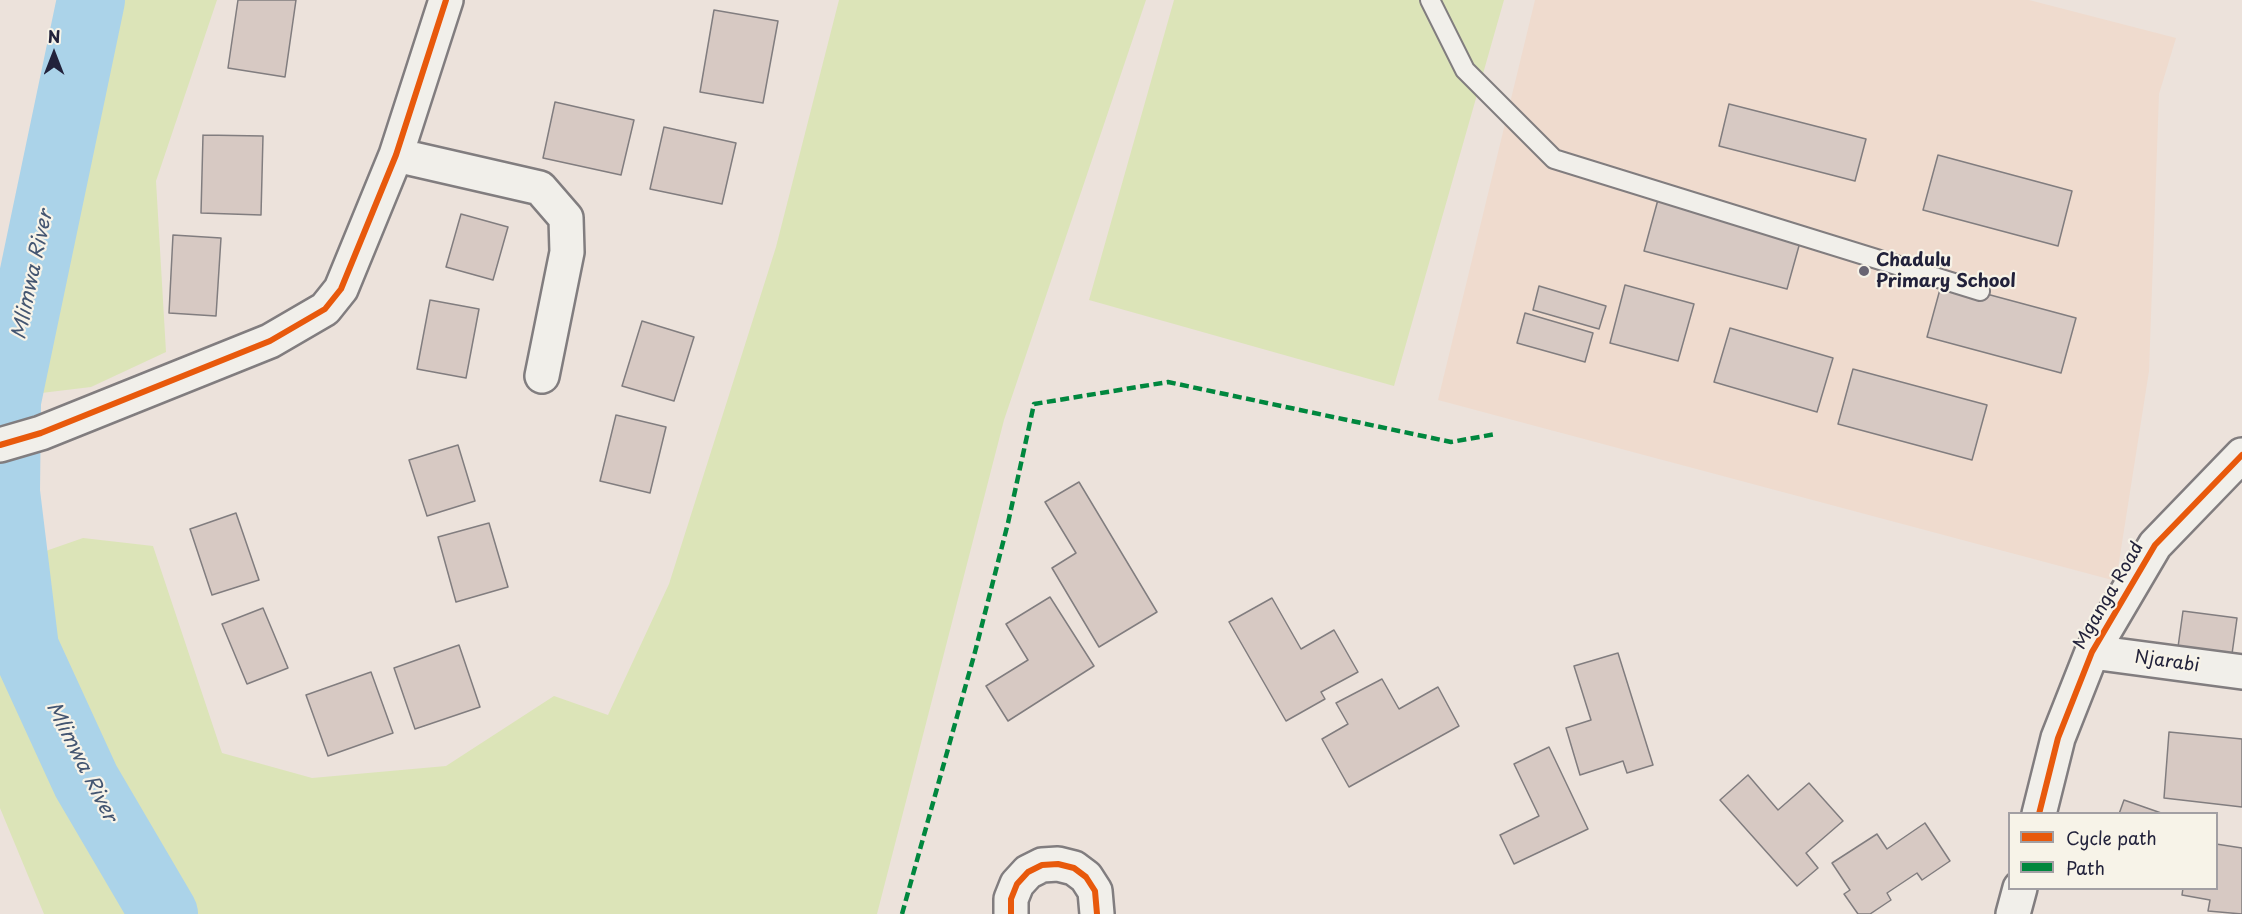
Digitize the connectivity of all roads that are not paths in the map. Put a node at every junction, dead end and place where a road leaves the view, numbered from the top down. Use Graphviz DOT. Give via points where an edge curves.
graph roads {
  1 [pos="446,0"];
  2 [pos="1430,0"];
  3 [pos="396,156"];
  4 [pos="1980,291"];
  5 [pos="542,376"];
  6 [pos="0,445"];
  7 [pos="2242,455"];
  8 [pos="2092,652"];
  9 [pos="2242,672"];
  10 [pos="2039,812"];
  11 [pos="2019,890"];
  12 [pos="1011,914"];
  13 [pos="1096,914"];
  14 [pos="2013,914"];
  1 -- 3 [label="street"];
  2 -- 4 [label="lane" via="1465,70 1554,159"];
  3 -- 5 [label="street" via="540,188 566,218 567,252"];
  3 -- 6 [label="street" via="341,289 325,309 270,341"];
  7 -- 8 [label="street, Mganga Road" via="2155,545"];
  8 -- 9 [label="street, Njarabi"];
  8 -- 10 [label="street, Mganga Road" via="2058,738"];
  11 -- 14 [label="street"];
  12 -- 13 [label="street" via="1011,899 1023,878 1042,865 1058,864 1074,868 1086,877 1095,891"];
}
